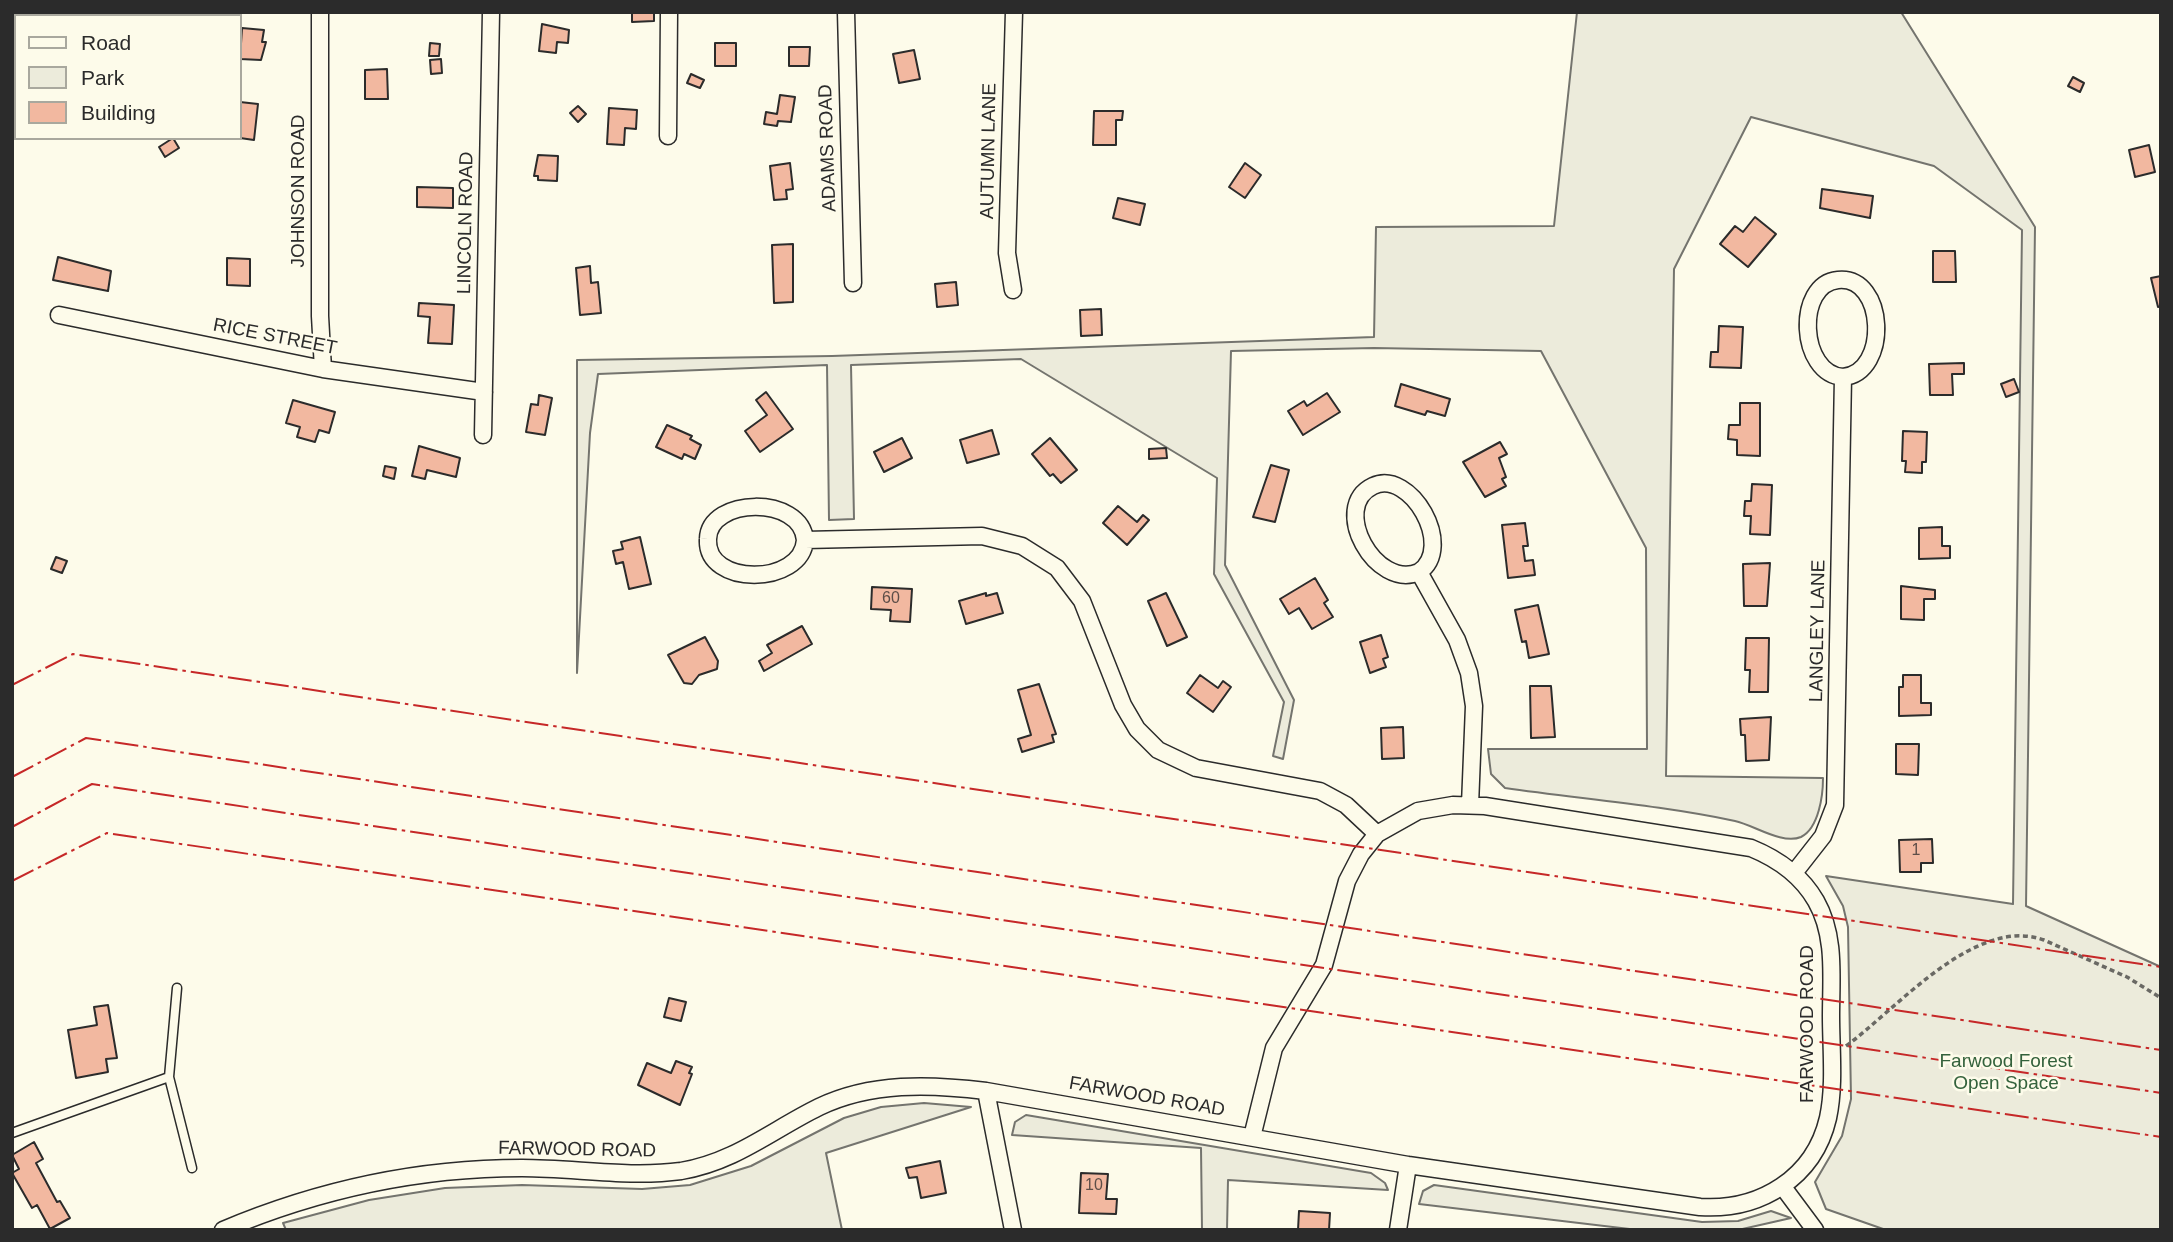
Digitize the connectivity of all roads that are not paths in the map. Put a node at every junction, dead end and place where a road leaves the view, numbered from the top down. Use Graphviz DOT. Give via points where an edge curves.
graph roads {
  1 [pos="320,12"];
  2 [pos="491,12"];
  3 [pos="669,12"];
  4 [pos="846,12"];
  5 [pos="1014,12"];
  6 [pos="668,136"];
  7 [pos="853,283"];
  8 [pos="1013,290"];
  9 [pos="59,315"];
  10 [pos="323,369"];
  11 [pos="1843,377"];
  12 [pos="484,392"];
  13 [pos="483,435"];
  14 [pos="805,540"];
  15 [pos="1419,572"];
  16 [pos="1469,806"];
  17 [pos="1377,834"];
  18 [pos="1794,873"];
  19 [pos="177,988"];
  20 [pos="169,1077"];
  21 [pos="986,1091"];
  22 [pos="12,1133"];
  23 [pos="1252,1137"];
  24 [pos="1408,1165"];
  25 [pos="192,1168"];
  26 [pos="1783,1187"];
  27 [pos="223,1230"];
  28 [pos="1013,1230"];
  29 [pos="1398,1230"];
  30 [pos="1815,1230"];
  1 -- 10 [label="street, JOHNSON ROAD"];
  2 -- 12 [label="street, LINCOLN ROAD"];
  3 -- 6 [label="street"];
  4 -- 7 [label="street, ADAMS ROAD"];
  5 -- 8 [label="street, AUTUMN LANE" via="1007,253"];
  9 -- 10 [label="street, RICE STREET"];
  10 -- 12 [label="street, RICE STREET"];
  11 -- 11 [label="street" via="1860,372 1869,362 1875,328 1867,293 1858,284 1841,279 1815,294 1809,328 1816,363"];
  11 -- 18 [label="street, LANGLEY LANE" via="1837,790 1826,828"];
  12 -- 13 [label="street, LINCOLN ROAD"];
  14 -- 14 [label="street" via="800,557 791,566 757,573 722,567 713,559 708,542 709,529 721,515 755,508 790,514 800,523"];
  14 -- 17 [label="street" via="982,536 1022,546 1057,568 1082,601 1123,705 1137,729 1158,750 1196,768 1320,791 1346,805"];
  15 -- 15 [label="street" via="1401,576 1389,572 1366,545 1355,512 1358,500 1370,487 1400,486 1423,513 1434,547 1431,559"];
  15 -- 16 [label="street" via="1454,632 1469,673 1474,706"];
  16 -- 17 [label="street, FARWOOD ROAD" via="1418,811"];
  16 -- 18 [label="street, FARWOOD ROAD" via="1734,844 1766,854"];
  17 -- 23 [label="street, FARWOOD ROAD" via="1347,881 1324,965 1274,1048"];
  18 -- 26 [label="street, FARWOOD ROAD" via="1816,900 1828,931 1831,1099 1824,1132 1807,1163"];
  19 -- 20 [label="lane"];
  20 -- 22 [label="lane"];
  20 -- 25 [label="lane"];
  21 -- 23 [label="street, FARWOOD ROAD"];
  21 -- 27 [label="street, FARWOOD ROAD" via="931,1086 863,1091 816,1108 743,1152 682,1170 640,1174 525,1168 415,1174 308,1197"];
  21 -- 28 [label="street"];
  23 -- 24 [label="street, FARWOOD ROAD"];
  24 -- 26 [label="street, FARWOOD ROAD" via="1717,1208 1751,1203"];
  24 -- 29 [label="street"];
  26 -- 30 [label="street"];
}
